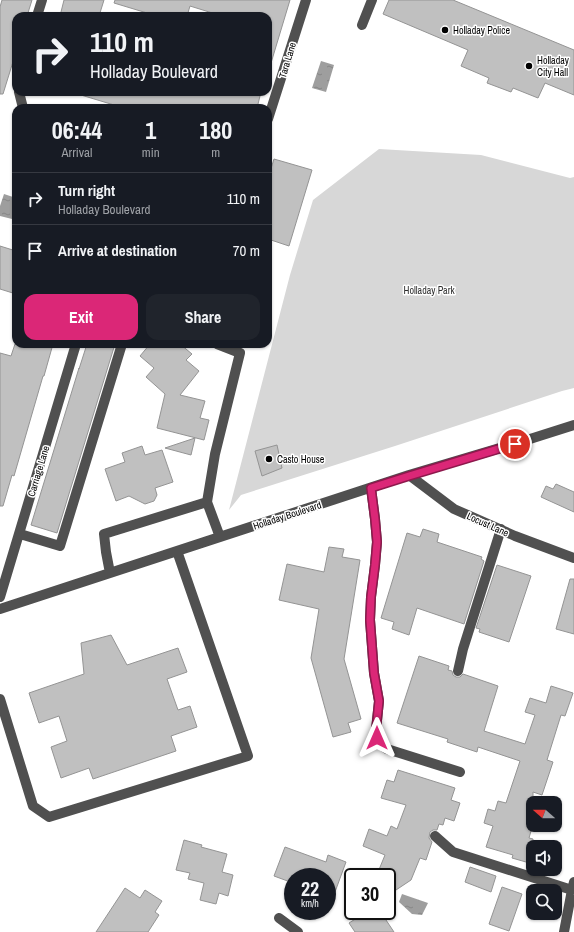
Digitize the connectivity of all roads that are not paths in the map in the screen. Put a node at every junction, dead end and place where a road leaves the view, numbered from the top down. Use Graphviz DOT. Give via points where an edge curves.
graph roads {
  1 [pos="42,0"];
  2 [pos="306,0"];
  3 [pos="372,0"];
  4 [pos="38,12"];
  5 [pos="362,25"];
  6 [pos="272,107"];
  7 [pos="75,348"];
  8 [pos="121,348"];
  9 [pos="227,348"];
  10 [pos="574,425"];
  11 [pos="409,476"];
  12 [pos="371,488"];
  13 [pos="207,502"];
  14 [pos="500,529"];
  15 [pos="20,534"];
  16 [pos="220,537"];
  17 [pos="177,552"];
  18 [pos="574,558"];
  19 [pos="110,573"];
  20 [pos="0,597"];
  21 [pos="0,609"];
  22 [pos="458,671"];
  23 [pos="0,699"];
  24 [pos="460,772"];
  25 [pos="435,836"];
  26 [pos="573,886"];
  27 [pos="280,918"];
  28 [pos="298,932"];
  29 [pos="564,932"];
  1 -- 4 [label="street"];
  2 -- 6 [label="street, Tara Lane"];
  3 -- 5 [label="street"];
  7 -- 15 [label="street, Carriage Lane"];
  8 -- 15 [label="street" via="60,546"];
  9 -- 13 [label="street" via="240,353 215,454"];
  10 -- 11 [label="street, Holladay Boulevard"];
  11 -- 12 [label="street, Holladay Boulevard"];
  11 -- 14 [label="street, Locust Lane" via="454,509"];
  12 -- 16 [label="street, Holladay Boulevard"];
  12 -- 24 [label="street" via="377,542 370,620 379,701 377,738 387,750"];
  13 -- 16 [label="street"];
  13 -- 19 [label="street" via="104,534"];
  14 -- 18 [label="street, Locust Lane"];
  14 -- 22 [label="street"];
  15 -- 20 [label="street, Carriage Lane"];
  16 -- 17 [label="street, Holladay Boulevard"];
  17 -- 19 [label="street, Holladay Boulevard"];
  17 -- 23 [label="street" via="248,756 49,817 33,806"];
  19 -- 21 [label="street, Holladay Boulevard"];
  25 -- 26 [label="street" via="453,852"];
  26 -- 29 [label="street"];
  27 -- 28 [label="street"];
}
